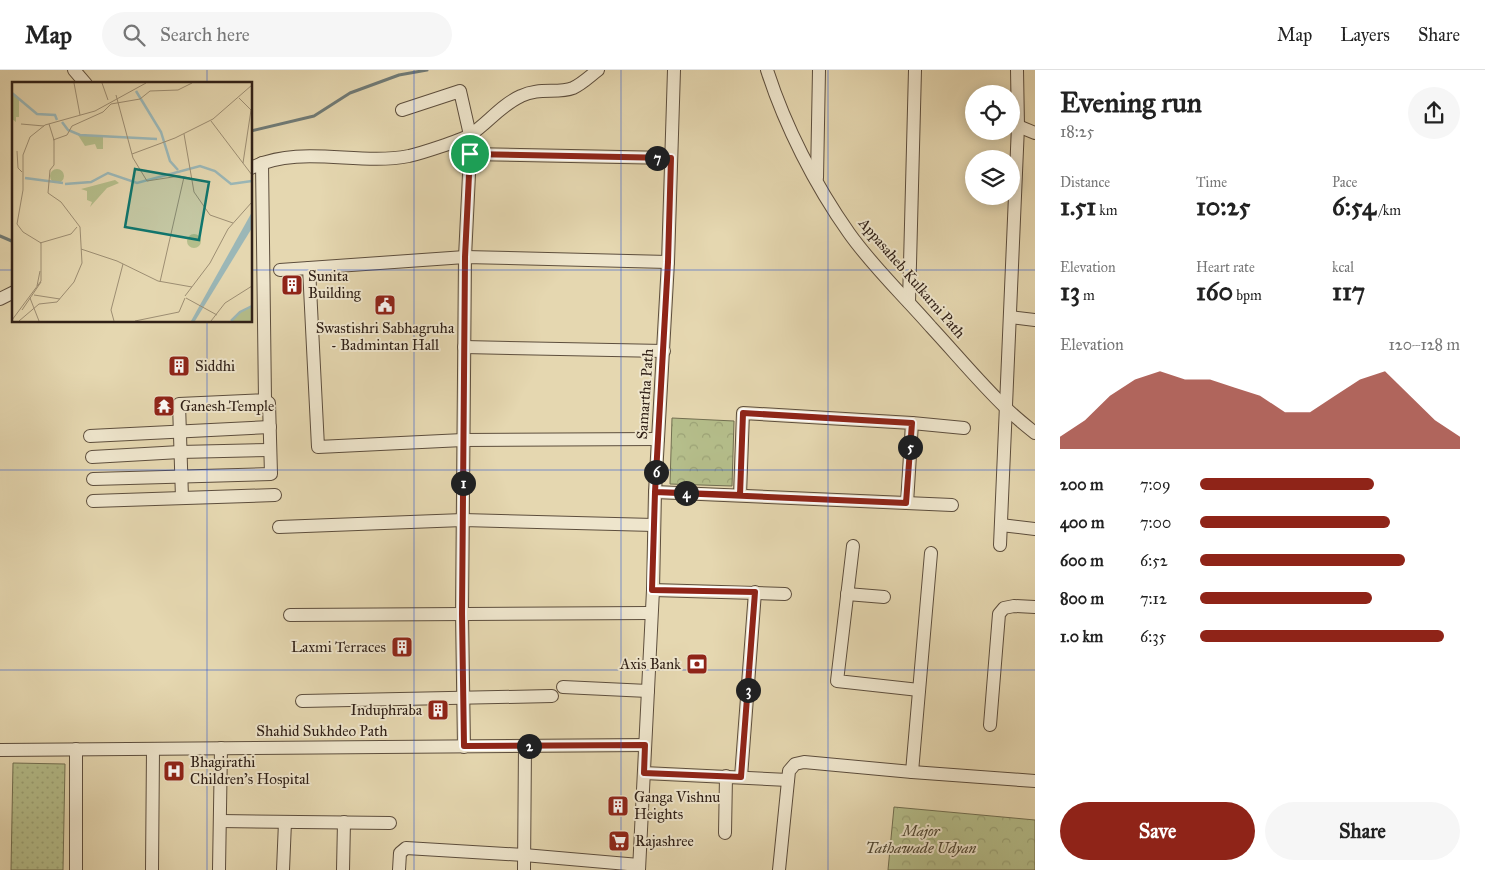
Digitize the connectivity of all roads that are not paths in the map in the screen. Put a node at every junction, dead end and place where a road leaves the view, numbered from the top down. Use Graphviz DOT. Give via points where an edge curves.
graph roads {
  1 [pos="74,70"];
  2 [pos="598,70"];
  3 [pos="674,70"];
  4 [pos="767,70"];
  5 [pos="819,70"];
  6 [pos="915,70"];
  7 [pos="1017,70"];
  8 [pos="84,82"];
  9 [pos="1017,85"];
  10 [pos="402,110"];
  11 [pos="1020,127"];
  12 [pos="1035,133"];
  13 [pos="470,135"];
  14 [pos="1017,140"];
  15 [pos="470,154"];
  16 [pos="671,158"];
  17 [pos="257,165"];
  18 [pos="817,180"];
  19 [pos="465,257"];
  20 [pos="668,262"];
  21 [pos="309,268"];
  22 [pos="280,270"];
  23 [pos="12,293"];
  24 [pos="0,299"];
  25 [pos="909,302"];
  26 [pos="1010,318"];
  27 [pos="1035,320"];
  28 [pos="464,347"];
  29 [pos="664,351"];
  30 [pos="265,400"];
  31 [pos="1006,409"];
  32 [pos="912,423"];
  33 [pos="270,427"];
  34 [pos="964,428"];
  35 [pos="180,431"];
  36 [pos="1035,433"];
  37 [pos="90,436"];
  38 [pos="658,439"];
  39 [pos="463,440"];
  40 [pos="270,450"];
  41 [pos="180,452"];
  42 [pos="92,457"];
  43 [pos="182,477"];
  44 [pos="93,479"];
  45 [pos="655,492"];
  46 [pos="275,495"];
  47 [pos="740,495"];
  48 [pos="182,498"];
  49 [pos="93,501"];
  50 [pos="906,503"];
  51 [pos="952,505"];
  52 [pos="463,520"];
  53 [pos="1001,524"];
  54 [pos="654,525"];
  55 [pos="279,527"];
  56 [pos="1035,529"];
  57 [pos="853,546"];
  58 [pos="1000,546"];
  59 [pos="931,553"];
  60 [pos="652,590"];
  61 [pos="755,592"];
  62 [pos="785,594"];
  63 [pos="847,594"];
  64 [pos="884,597"];
  65 [pos="1035,607"];
  66 [pos="651,613"];
  67 [pos="462,614"];
  68 [pos="290,615"];
  69 [pos="563,687"];
  70 [pos="919,690"];
  71 [pos="648,691"];
  72 [pos="552,696"];
  73 [pos="464,698"];
  74 [pos="302,701"];
  75 [pos="990,725"];
  76 [pos="645,745"];
  77 [pos="464,746"];
  78 [pos="525,746"];
  79 [pos="222,748"];
  80 [pos="153,749"];
  81 [pos="0,750"];
  82 [pos="76,750"];
  83 [pos="912,772"];
  84 [pos="644,773"];
  85 [pos="726,776"];
  86 [pos="741,777"];
  87 [pos="788,780"];
  88 [pos="1035,781"];
  89 [pos="220,821"];
  90 [pos="285,822"];
  91 [pos="344,822"];
  92 [pos="390,823"];
  93 [pos="725,833"];
  94 [pos="524,855"];
  95 [pos="639,868"];
  96 [pos="76,870"];
  97 [pos="152,870"];
  98 [pos="219,870"];
  99 [pos="283,870"];
  100 [pos="342,870"];
  101 [pos="399,870"];
  102 [pos="524,870"];
  103 [pos="779,870"];
  1 -- 8 [label="street"];
  2 -- 13 [label="street" via="572,88 538,90 522,95"];
  3 -- 16 [label="street, Samartha Path"];
  4 -- 18 [label="street, Appasaheb Kulkarni Path" via="796,140"];
  5 -- 18 [label="street"];
  6 -- 25 [label="street"];
  7 -- 9 [label="street"];
  10 -- 13 [label="street" via="460,91"];
  11 -- 12 [label="street"];
  13 -- 15 [label="street"];
  13 -- 17 [label="street" via="410,156 293,157"];
  14 -- 26 [label="street"];
  15 -- 16 [label="street"];
  15 -- 19 [label="street"];
  16 -- 20 [label="street, Samartha Path"];
  17 -- 30 [label="street"];
  18 -- 25 [label="street, Appasaheb Kulkarni Path" via="850,233"];
  19 -- 20 [label="street"];
  19 -- 21 [label="street"];
  19 -- 28 [label="street"];
  20 -- 29 [label="street, Samartha Path"];
  21 -- 22 [label="street"];
  21 -- 39 [label="street" via="318,447"];
  23 -- 24 [label="street"];
  25 -- 31 [label="street, Appasaheb Kulkarni Path"];
  26 -- 27 [label="street"];
  26 -- 31 [label="street"];
  28 -- 29 [label="street"];
  28 -- 39 [label="street"];
  29 -- 38 [label="street, Samartha Path"];
  30 -- 33 [label="street" via="269,403"];
  30 -- 35 [label="street" via="179,404"];
  31 -- 36 [label="street, Appasaheb Kulkarni Path"];
  31 -- 53 [label="street"];
  32 -- 34 [label="street"];
  32 -- 47 [label="street" via="743,413"];
  32 -- 50 [label="street"];
  33 -- 35 [label="street"];
  33 -- 40 [label="street"];
  35 -- 37 [label="street"];
  35 -- 41 [label="street"];
  38 -- 39 [label="street"];
  38 -- 45 [label="street, Samartha Path"];
  39 -- 52 [label="street"];
  40 -- 41 [label="street"];
  40 -- 43 [label="street" via="271,474"];
  41 -- 42 [label="street"];
  41 -- 43 [label="street"];
  43 -- 44 [label="street"];
  43 -- 48 [label="street"];
  45 -- 47 [label="street"];
  45 -- 54 [label="street, Samartha Path"];
  46 -- 48 [label="street"];
  47 -- 50 [label="street"];
  48 -- 49 [label="street"];
  50 -- 51 [label="street"];
  52 -- 54 [label="street"];
  52 -- 55 [label="street"];
  52 -- 67 [label="street"];
  53 -- 56 [label="street"];
  53 -- 58 [label="street"];
  54 -- 60 [label="street, Samartha Path"];
  57 -- 63 [label="street"];
  59 -- 70 [label="street"];
  60 -- 61 [label="street"];
  60 -- 66 [label="street, Samartha Path"];
  61 -- 62 [label="street"];
  61 -- 86 [label="street"];
  63 -- 64 [label="street"];
  63 -- 70 [label="street" via="837,681"];
  65 -- 75 [label="street" via="1014,606 1004,608 999,614"];
  66 -- 67 [label="street"];
  66 -- 71 [label="street, Samartha Path"];
  67 -- 68 [label="street"];
  67 -- 73 [label="street"];
  69 -- 71 [label="street"];
  70 -- 83 [label="street"];
  71 -- 76 [label="street, Samartha Path"];
  72 -- 73 [label="street"];
  73 -- 74 [label="street"];
  73 -- 77 [label="street"];
  76 -- 78 [label="street, Shahid Sukhdeo Path"];
  76 -- 84 [label="street, Samartha Path"];
  77 -- 78 [label="street, Shahid Sukhdeo Path"];
  77 -- 79 [label="street, Shahid Sukhdeo Path"];
  78 -- 94 [label="street"];
  79 -- 80 [label="street, Shahid Sukhdeo Path"];
  79 -- 89 [label="street"];
  80 -- 82 [label="street, Shahid Sukhdeo Path"];
  80 -- 97 [label="street"];
  81 -- 82 [label="street, Shahid Sukhdeo Path"];
  82 -- 96 [label="street"];
  83 -- 87 [label="street" via="804,762 794,764 788,771"];
  83 -- 88 [label="street"];
  84 -- 85 [label="street"];
  84 -- 95 [label="street, Samartha Path"];
  85 -- 86 [label="street"];
  85 -- 93 [label="street"];
  86 -- 87 [label="street"];
  87 -- 103 [label="street"];
  89 -- 90 [label="street"];
  89 -- 98 [label="street"];
  90 -- 91 [label="street"];
  90 -- 99 [label="street"];
  91 -- 92 [label="street"];
  91 -- 100 [label="street"];
  94 -- 95 [label="street"];
  94 -- 101 [label="street" via="406,848 400,852"];
  94 -- 102 [label="street"];
}
